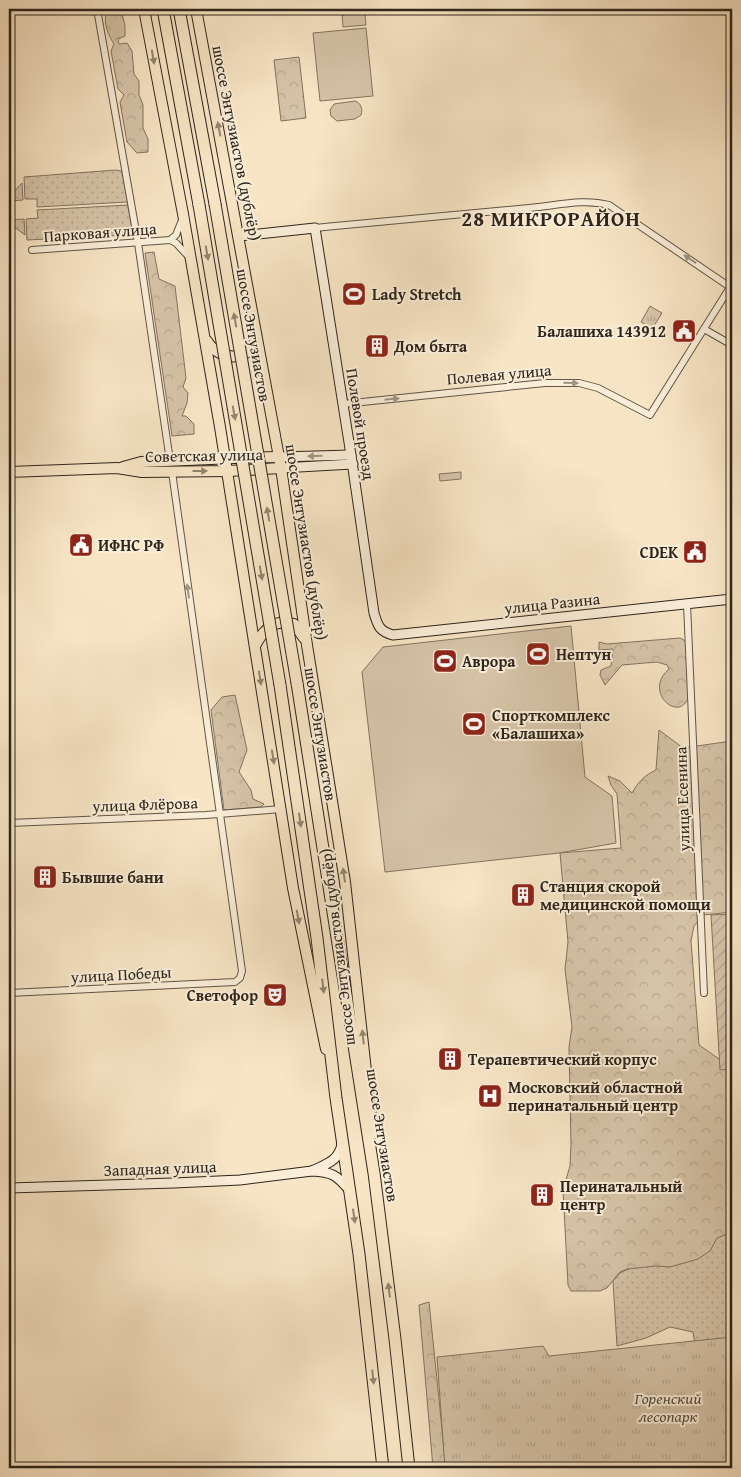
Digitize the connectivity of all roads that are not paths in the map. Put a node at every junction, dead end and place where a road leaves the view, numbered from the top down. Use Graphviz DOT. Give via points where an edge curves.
graph roads {
  1 [pos="97,9"];
  2 [pos="144,9"];
  3 [pos="163,9"];
  4 [pos="179,9"];
  5 [pos="196,9"];
  6 [pos="183,214"];
  7 [pos="315,228"];
  8 [pos="240,236"];
  9 [pos="170,240"];
  10 [pos="138,243"];
  11 [pos="32,250"];
  12 [pos="192,260"];
  13 [pos="731,285"];
  14 [pos="704,329"];
  15 [pos="256,332"];
  16 [pos="204,333"];
  17 [pos="732,345"];
  18 [pos="343,404"];
  19 [pos="225,458"];
  20 [pos="352,460"];
  21 [pos="170,461"];
  22 [pos="280,463"];
  23 [pos="117,468"];
  24 [pos="228,471"];
  25 [pos="9,472"];
  26 [pos="172,472"];
  27 [pos="732,599"];
  28 [pos="687,604"];
  29 [pos="378,625"];
  30 [pos="307,645"];
  31 [pos="255,646"];
  32 [pos="281,809"];
  33 [pos="220,815"];
  34 [pos="9,823"];
  35 [pos="704,993"];
  36 [pos="9,994"];
  37 [pos="336,1098"];
  38 [pos="342,1140"];
  39 [pos="312,1171"];
  40 [pos="374,1173"];
  41 [pos="9,1188"];
  42 [pos="350,1191"];
  43 [pos="383,1468"];
  44 [pos="409,1468"];
  1 -- 10 [label="street"];
  2 -- 6 [label="main road, шоссе Энтузиастов (дублёр), one-way"];
  3 -- 37 [label="highway, шоссе Энтузиастов, one-way, bridge" via="280,685 317,938"];
  40 -- 4 [label="highway, шоссе Энтузиастов, one-way, bridge" via="297,683"];
  8 -- 5 [label="main road, шоссе Энтузиастов (дублёр), one-way"];
  6 -- 9 [label="street, Парковая улица" via="181,226"];
  6 -- 12 [label="main road, шоссе Энтузиастов (дублёр)"];
  7 -- 8 [label="street"];
  13 -- 7 [label="street, one-way" via="603,203 586,201"];
  7 -- 18 [label="street, Полевой проезд"];
  8 -- 15 [label="main road, шоссе Энтузиастов (дублёр)"];
  9 -- 10 [label="street, Парковая улица"];
  9 -- 12 [label="street, Парковая улица" via="185,250"];
  10 -- 11 [label="street, Парковая улица"];
  10 -- 21 [label="street"];
  12 -- 16 [label="main road, шоссе Энтузиастов (дублёр)"];
  13 -- 14 [label="street"];
  14 -- 17 [label="street"];
  18 -- 14 [label="street, Полевая улица, one-way" via="545,383 579,383 598,388 650,415"];
  15 -- 16 [label="main road" via="251,347 232,357 214,350"];
  15 -- 22 [label="main road, шоссе Энтузиастов (дублёр)"];
  16 -- 19 [label="main road, шоссе Энтузиастов (дублёр)"];
  18 -- 20 [label="street, Полевой проезд"];
  19 -- 21 [label="main road, Советская улица"];
  19 -- 22 [label="main road, Советская улица"];
  19 -- 24 [label="main road, шоссе Энтузиастов (дублёр)"];
  20 -- 22 [label="street, Советская улица"];
  20 -- 29 [label="street, Полевой проезд"];
  21 -- 23 [label="main road, Советская улица" via="141,462"];
  22 -- 24 [label="main road, Советская улица"];
  22 -- 30 [label="main road, шоссе Энтузиастов (дублёр)"];
  23 -- 25 [label="main road, Советская улица"];
  23 -- 26 [label="main road, Советская улица"];
  26 -- 24 [label="main road, Советская улица, one-way"];
  24 -- 31 [label="main road, шоссе Энтузиастов (дублёр)"];
  33 -- 26 [label="street, one-way"];
  27 -- 28 [label="street, улица Разина"];
  28 -- 29 [label="street, улица Разина" via="393,635"];
  28 -- 35 [label="street, улица Есенина"];
  30 -- 31 [label="main road" via="298,628 284,622 267,629"];
  40 -- 30 [label="main road, шоссе Энтузиастов (дублёр), one-way" via="346,891"];
  31 -- 32 [label="main road, шоссе Энтузиастов (дублёр), one-way"];
  32 -- 33 [label="street, улица Флёрова"];
  32 -- 37 [label="main road, шоссе Энтузиастов (дублёр), one-way" via="304,946"];
  33 -- 34 [label="street, улица Флёрова"];
  33 -- 36 [label="street, улица Победы" via="242,971 240,978 235,982"];
  37 -- 38 [label="highway, шоссе Энтузиастов"];
  38 -- 39 [label="street, Западная улица" via="341,1150 334,1160"];
  38 -- 42 [label="highway, шоссе Энтузиастов"];
  39 -- 41 [label="street, Западная улица" via="240,1180"];
  39 -- 42 [label="street, Западная улица" via="332,1173"];
  44 -- 40 [label="highway, шоссе Энтузиастов, one-way"];
  42 -- 43 [label="highway, шоссе Энтузиастов, one-way"];
}
